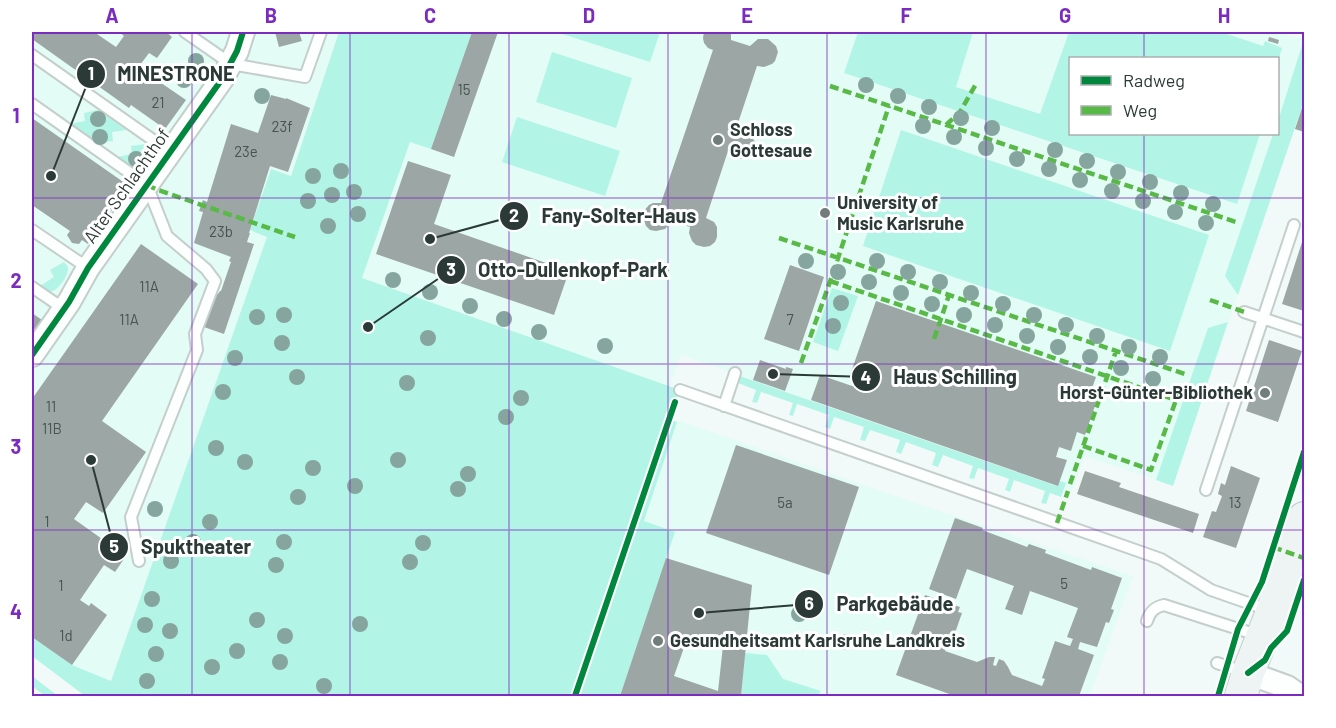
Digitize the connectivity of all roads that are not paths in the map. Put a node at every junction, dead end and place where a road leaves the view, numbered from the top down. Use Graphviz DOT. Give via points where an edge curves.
graph roads {
  1 [pos="185,32"];
  2 [pos="243,32"];
  3 [pos="321,32"];
  4 [pos="32,55"];
  5 [pos="231,64"];
  6 [pos="32,104"];
  7 [pos="170,152"];
  8 [pos="147,185"];
  9 [pos="1294,225"];
  10 [pos="32,230"];
  11 [pos="88,268"];
  12 [pos="32,287"];
  13 [pos="64,309"];
  14 [pos="1244,312"];
  15 [pos="1263,317"];
  16 [pos="1305,332"];
  17 [pos="32,355"];
  18 [pos="735,373"];
  19 [pos="680,390"];
  20 [pos="724,406"];
  21 [pos="1206,490"];
  22 [pos="1305,518"];
  23 [pos="139,561"];
  24 [pos="1147,621"];
  25 [pos="1268,624"];
  26 [pos="1217,663"];
  27 [pos="1244,685"];
  28 [pos="1299,696"];
  1 -- 5 [label="lane"];
  2 -- 5 [label="street, Alter Schlachthof"];
  3 -- 5 [label="lane" via="305,77"];
  4 -- 7 [label="lane"];
  5 -- 7 [label="street, Alter Schlachthof"];
  6 -- 8 [label="lane"];
  7 -- 8 [label="street, Alter Schlachthof"];
  8 -- 11 [label="street, Alter Schlachthof"];
  8 -- 23 [label="lane" via="166,236 215,281 195,334 197,350 131,517"];
  9 -- 15 [label="lane"];
  10 -- 11 [label="lane"];
  11 -- 13 [label="street, Alter Schlachthof"];
  12 -- 13 [label="lane"];
  13 -- 17 [label="street, Alter Schlachthof"];
  14 -- 15 [label="lane"];
  15 -- 16 [label="lane"];
  15 -- 21 [label="lane"];
  18 -- 20 [label="lane"];
  19 -- 20 [label="lane"];
  20 -- 25 [label="lane" via="1161,559"];
  22 -- 25 [label="main road"];
  24 -- 25 [label="lane" via="1153,609 1164,605"];
  25 -- 27 [label="main road"];
  26 -- 27 [label="lane"];
  27 -- 28 [label="street" via="1287,687"];
}
